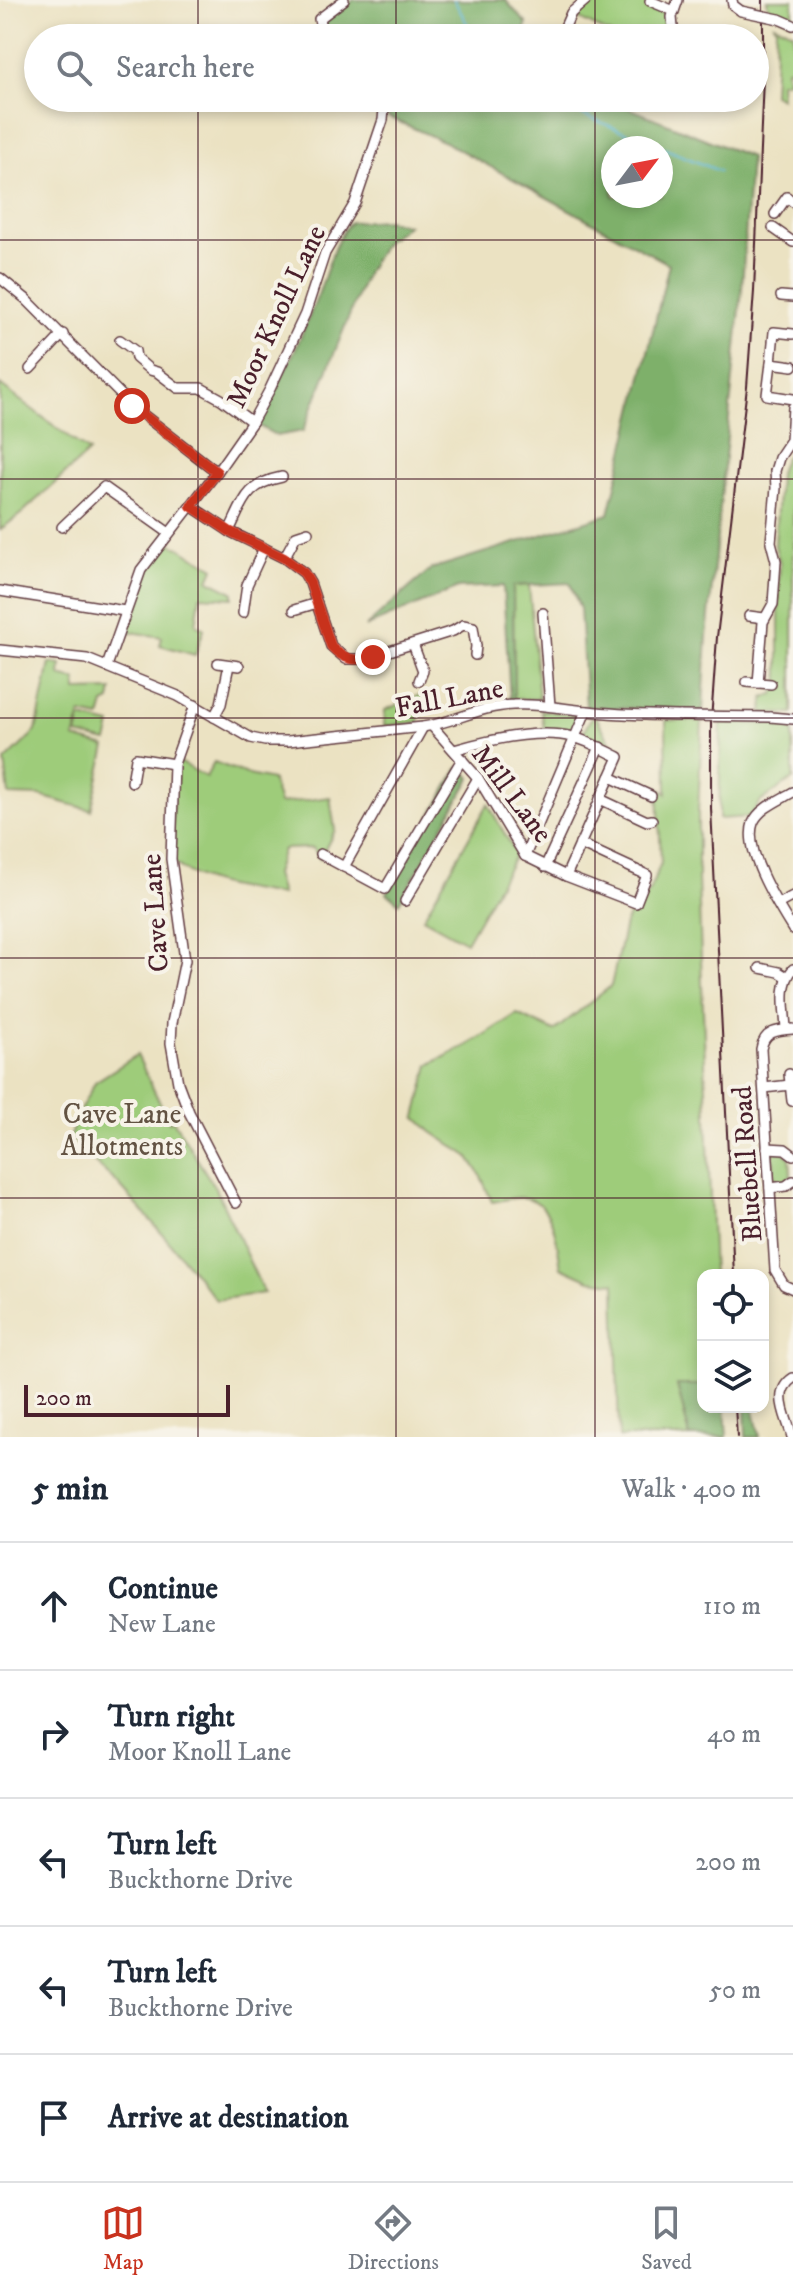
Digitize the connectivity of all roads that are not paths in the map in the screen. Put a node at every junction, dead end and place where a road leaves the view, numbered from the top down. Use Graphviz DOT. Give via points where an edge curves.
graph roads {
  1 [pos="344,0"];
  2 [pos="586,0"];
  3 [pos="678,0"];
  4 [pos="732,0"];
  5 [pos="650,1"];
  6 [pos="674,11"];
  7 [pos="320,24"];
  8 [pos="566,24"];
  9 [pos="672,24"];
  10 [pos="793,25"];
  11 [pos="384,112"];
  12 [pos="793,202"];
  13 [pos="775,214"];
  14 [pos="773,228"];
  15 [pos="793,242"];
  16 [pos="0,278"];
  17 [pos="793,290"];
  18 [pos="781,296"];
  19 [pos="793,297"];
  20 [pos="63,334"];
  21 [pos="793,334"];
  22 [pos="120,340"];
  23 [pos="143,341"];
  24 [pos="135,351"];
  25 [pos="771,363"];
  26 [pos="793,366"];
  27 [pos="30,369"];
  28 [pos="178,388"];
  29 [pos="793,399"];
  30 [pos="170,400"];
  31 [pos="793,407"];
  32 [pos="252,422"];
  33 [pos="256,470"];
  34 [pos="217,472"];
  35 [pos="282,477"];
  36 [pos="260,482"];
  37 [pos="191,506"];
  38 [pos="61,527"];
  39 [pos="229,531"];
  40 [pos="308,532"];
  41 [pos="169,533"];
  42 [pos="264,548"];
  43 [pos="284,558"];
  44 [pos="0,591"];
  45 [pos="317,603"];
  46 [pos="294,610"];
  47 [pos="125,611"];
  48 [pos="243,613"];
  49 [pos="543,613"];
  50 [pos="749,616"];
  51 [pos="764,618"];
  52 [pos="413,644"];
  53 [pos="0,650"];
  54 [pos="483,663"];
  55 [pos="229,665"];
  56 [pos="107,666"];
  57 [pos="425,674"];
  58 [pos="747,682"];
  59 [pos="758,683"];
  60 [pos="771,684"];
  61 [pos="195,705"];
  62 [pos="550,706"];
  63 [pos="586,711"];
  64 [pos="214,717"];
  65 [pos="793,719"];
  66 [pos="428,726"];
  67 [pos="575,738"];
  68 [pos="600,747"];
  69 [pos="454,750"];
  70 [pos="462,759"];
  71 [pos="174,764"];
  72 [pos="610,777"];
  73 [pos="478,778"];
  74 [pos="132,782"];
  75 [pos="793,792"];
  76 [pos="651,796"];
  77 [pos="600,799"];
  78 [pos="652,820"];
  79 [pos="580,844"];
  80 [pos="320,854"];
  81 [pos="525,856"];
  82 [pos="344,867"];
  83 [pos="545,867"];
  84 [pos="566,876"];
  85 [pos="793,896"];
  86 [pos="405,901"];
  87 [pos="778,904"];
  88 [pos="793,930"];
  89 [pos="760,968"];
  90 [pos="790,973"];
  91 [pos="786,1029"];
  92 [pos="789,1074"];
  93 [pos="790,1085"];
  94 [pos="764,1088"];
  95 [pos="792,1101"];
  96 [pos="767,1148"];
  97 [pos="793,1155"];
  98 [pos="793,1181"];
  99 [pos="770,1188"];
  100 [pos="236,1203"];
  101 [pos="793,1289"];
  102 [pos="793,1378"];
  103 [pos="792,1437"];
  1 -- 7 [label="street" via="319,19"];
  2 -- 8 [label="street"];
  3 -- 6 [label="street"];
  4 -- 10 [label="street, bridge" via="741,11"];
  5 -- 6 [label="street"];
  6 -- 9 [label="street"];
  11 -- 32 [label="street, Moor Knoll Lane" via="355,203 325,253 305,314"];
  12 -- 13 [label="street" via="787,197"];
  14 -- 15 [label="street"];
  16 -- 20 [label="street"];
  17 -- 19 [label="street"];
  18 -- 19 [label="street"];
  20 -- 27 [label="street"];
  20 -- 34 [label="street" via="132,406"];
  21 -- 25 [label="street" via="774,332"];
  22 -- 24 [label="street"];
  23 -- 24 [label="street"];
  24 -- 28 [label="street" via="136,358"];
  25 -- 26 [label="street"];
  25 -- 29 [label="street" via="767,395"];
  28 -- 30 [label="street"];
  28 -- 32 [label="street" via="201,388"];
  31 -- 51 [label="street" via="791,440 775,471 773,604"];
  32 -- 34 [label="street, Moor Knoll Lane"];
  33 -- 36 [label="street"];
  34 -- 37 [label="street, Moor Knoll Lane"];
  35 -- 36 [label="street"];
  36 -- 39 [label="street"];
  37 -- 39 [label="street"];
  37 -- 41 [label="street, Moor Knoll Lane"];
  38 -- 41 [label="street" via="104,487"];
  39 -- 42 [label="street"];
  40 -- 43 [label="street" via="296,536"];
  41 -- 47 [label="street, Moor Knoll Lane" via="141,570"];
  42 -- 43 [label="street"];
  42 -- 48 [label="street" via="241,595"];
  43 -- 45 [label="street" via="304,573"];
  44 -- 47 [label="street"];
  45 -- 46 [label="street"];
  45 -- 52 [label="street" via="331,646 346,659"];
  47 -- 56 [label="street, Moor Knoll Lane"];
  49 -- 62 [label="street"];
  50 -- 51 [label="street"];
  51 -- 59 [label="street"];
  52 -- 54 [label="street" via="476,625 472,655"];
  52 -- 57 [label="street"];
  53 -- 56 [label="street, Fall Lane"];
  55 -- 64 [label="street"];
  56 -- 61 [label="street, Fall Lane"];
  58 -- 59 [label="street"];
  59 -- 60 [label="street"];
  61 -- 64 [label="street, Fall Lane"];
  61 -- 71 [label="street, Cave Lane"];
  62 -- 63 [label="street, Fall Lane"];
  62 -- 66 [label="street, Fall Lane" via="496,707"];
  63 -- 65 [label="street, Fall Lane, bridge"];
  63 -- 67 [label="street"];
  64 -- 66 [label="street, Fall Lane" via="265,741"];
  66 -- 69 [label="street, Mill Lane"];
  66 -- 82 [label="street"];
  67 -- 68 [label="street"];
  67 -- 69 [label="street" via="507,738"];
  67 -- 81 [label="street"];
  68 -- 72 [label="street" via="619,757"];
  68 -- 83 [label="street"];
  69 -- 70 [label="street, Mill Lane"];
  70 -- 73 [label="street, Mill Lane"];
  70 -- 82 [label="street" via="385,889"];
  71 -- 74 [label="street" via="136,758"];
  71 -- 100 [label="street, Cave Lane" via="171,859 185,960 171,1043 189,1112"];
  72 -- 76 [label="street"];
  72 -- 77 [label="street"];
  73 -- 81 [label="street, Mill Lane"];
  73 -- 86 [label="street"];
  75 -- 87 [label="street" via="764,809 751,834"];
  77 -- 78 [label="street"];
  77 -- 79 [label="street"];
  79 -- 84 [label="street"];
  79 -- 84 [label="street, Mill Lane" via="647,875 636,903"];
  80 -- 82 [label="street"];
  81 -- 83 [label="street, Mill Lane"];
  83 -- 84 [label="street, Mill Lane"];
  85 -- 87 [label="street"];
  87 -- 88 [label="street"];
  89 -- 90 [label="street"];
  90 -- 91 [label="street" via="784,999"];
  91 -- 94 [label="street, Bluebell Road" via="769,1034 762,1044"];
  92 -- 93 [label="street"];
  93 -- 94 [label="street"];
  93 -- 95 [label="street"];
  94 -- 96 [label="street, Bluebell Road"];
  96 -- 97 [label="street"];
  96 -- 99 [label="street, Bluebell Road"];
  98 -- 99 [label="street"];
  99 -- 101 [label="street, Bluebell Road" via="775,1270"];
  102 -- 103 [label="street" via="781,1396"];
}
